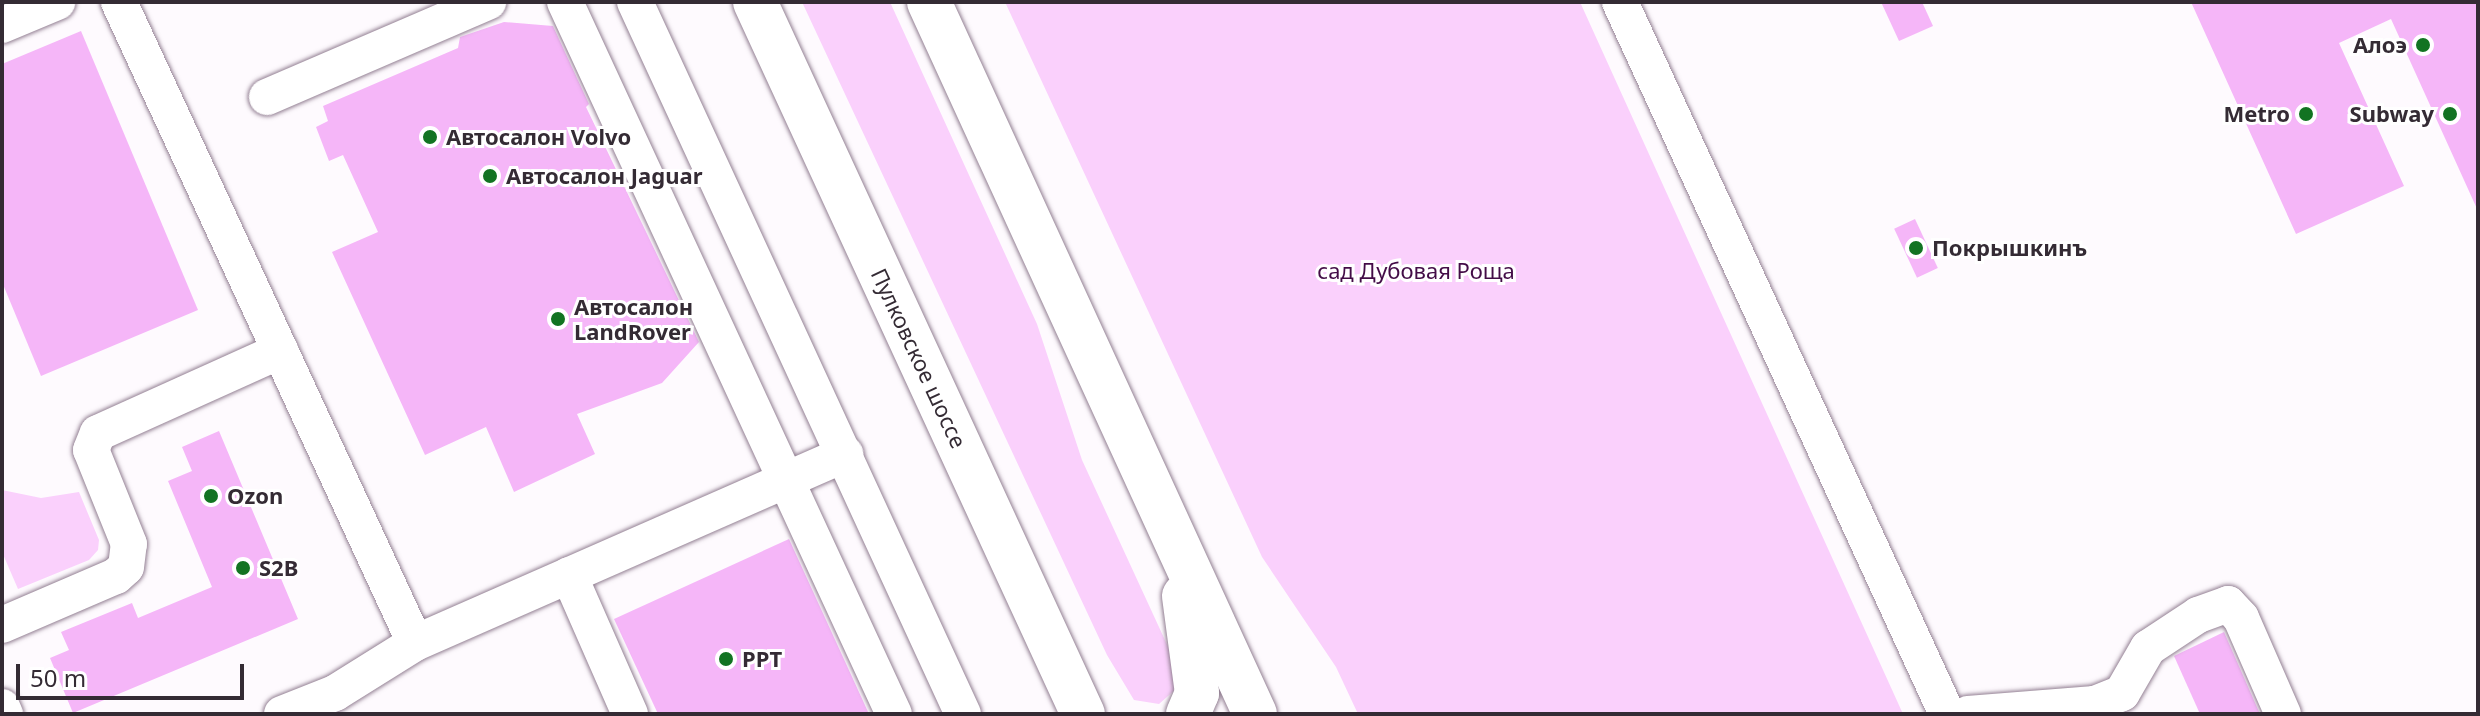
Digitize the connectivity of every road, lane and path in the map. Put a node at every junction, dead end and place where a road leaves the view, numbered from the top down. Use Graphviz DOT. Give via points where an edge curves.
graph roads {
  1 [pos="57,2"];
  2 [pos="119,2"];
  3 [pos="488,2"];
  4 [pos="565,2"];
  5 [pos="635,2"];
  6 [pos="755,2"];
  7 [pos="929,2"];
  8 [pos="1620,2"];
  9 [pos="2,25"];
  10 [pos="267,97"];
  11 [pos="280,351"];
  12 [pos="845,454"];
  13 [pos="785,480"];
  14 [pos="1179,550"];
  15 [pos="569,575"];
  16 [pos="2,625"];
  17 [pos="1047,636"];
  18 [pos="415,643"];
  19 [pos="339,703"];
  20 [pos="2,707"];
  21 [pos="2098,709"];
  22 [pos="2022,711"];
  23 [pos="5,714"];
  24 [pos="282,714"];
  25 [pos="630,714"];
  26 [pos="894,714"];
  27 [pos="963,714"];
  28 [pos="1083,714"];
  29 [pos="1113,714"];
  30 [pos="1188,714"];
  31 [pos="1255,714"];
  32 [pos="1947,714"];
  33 [pos="1968,714"];
  34 [pos="2283,714"];
  1 -- 9 [label="street"];
  2 -- 11 [label="street"];
  3 -- 10 [label="street"];
  4 -- 13 [label="street"];
  5 -- 12 [label="street"];
  6 -- 17 [label="main road, Пулковское шоссе"];
  7 -- 14 [label="main road"];
  8 -- 32 [label="street"];
  11 -- 16 [label="street" via="98,433 91,450 129,544 126,567"];
  11 -- 18 [label="street"];
  12 -- 13 [label="street"];
  12 -- 27 [label="street"];
  13 -- 15 [label="street"];
  13 -- 26 [label="street"];
  14 -- 30 [label="main road" via="1197,693"];
  14 -- 31 [label="main road"];
  15 -- 18 [label="street"];
  15 -- 25 [label="street"];
  17 -- 28 [label="main road, Пулковское шоссе"];
  17 -- 29 [label="main road"];
  18 -- 19 [label="street"];
  19 -- 24 [label="street"];
  20 -- 23 [label="street"];
  21 -- 22 [label="street"];
  21 -- 34 [label="street" via="2122,693 2148,648 2198,615 2228,604 2241,618"];
  22 -- 33 [label="street"];
}
